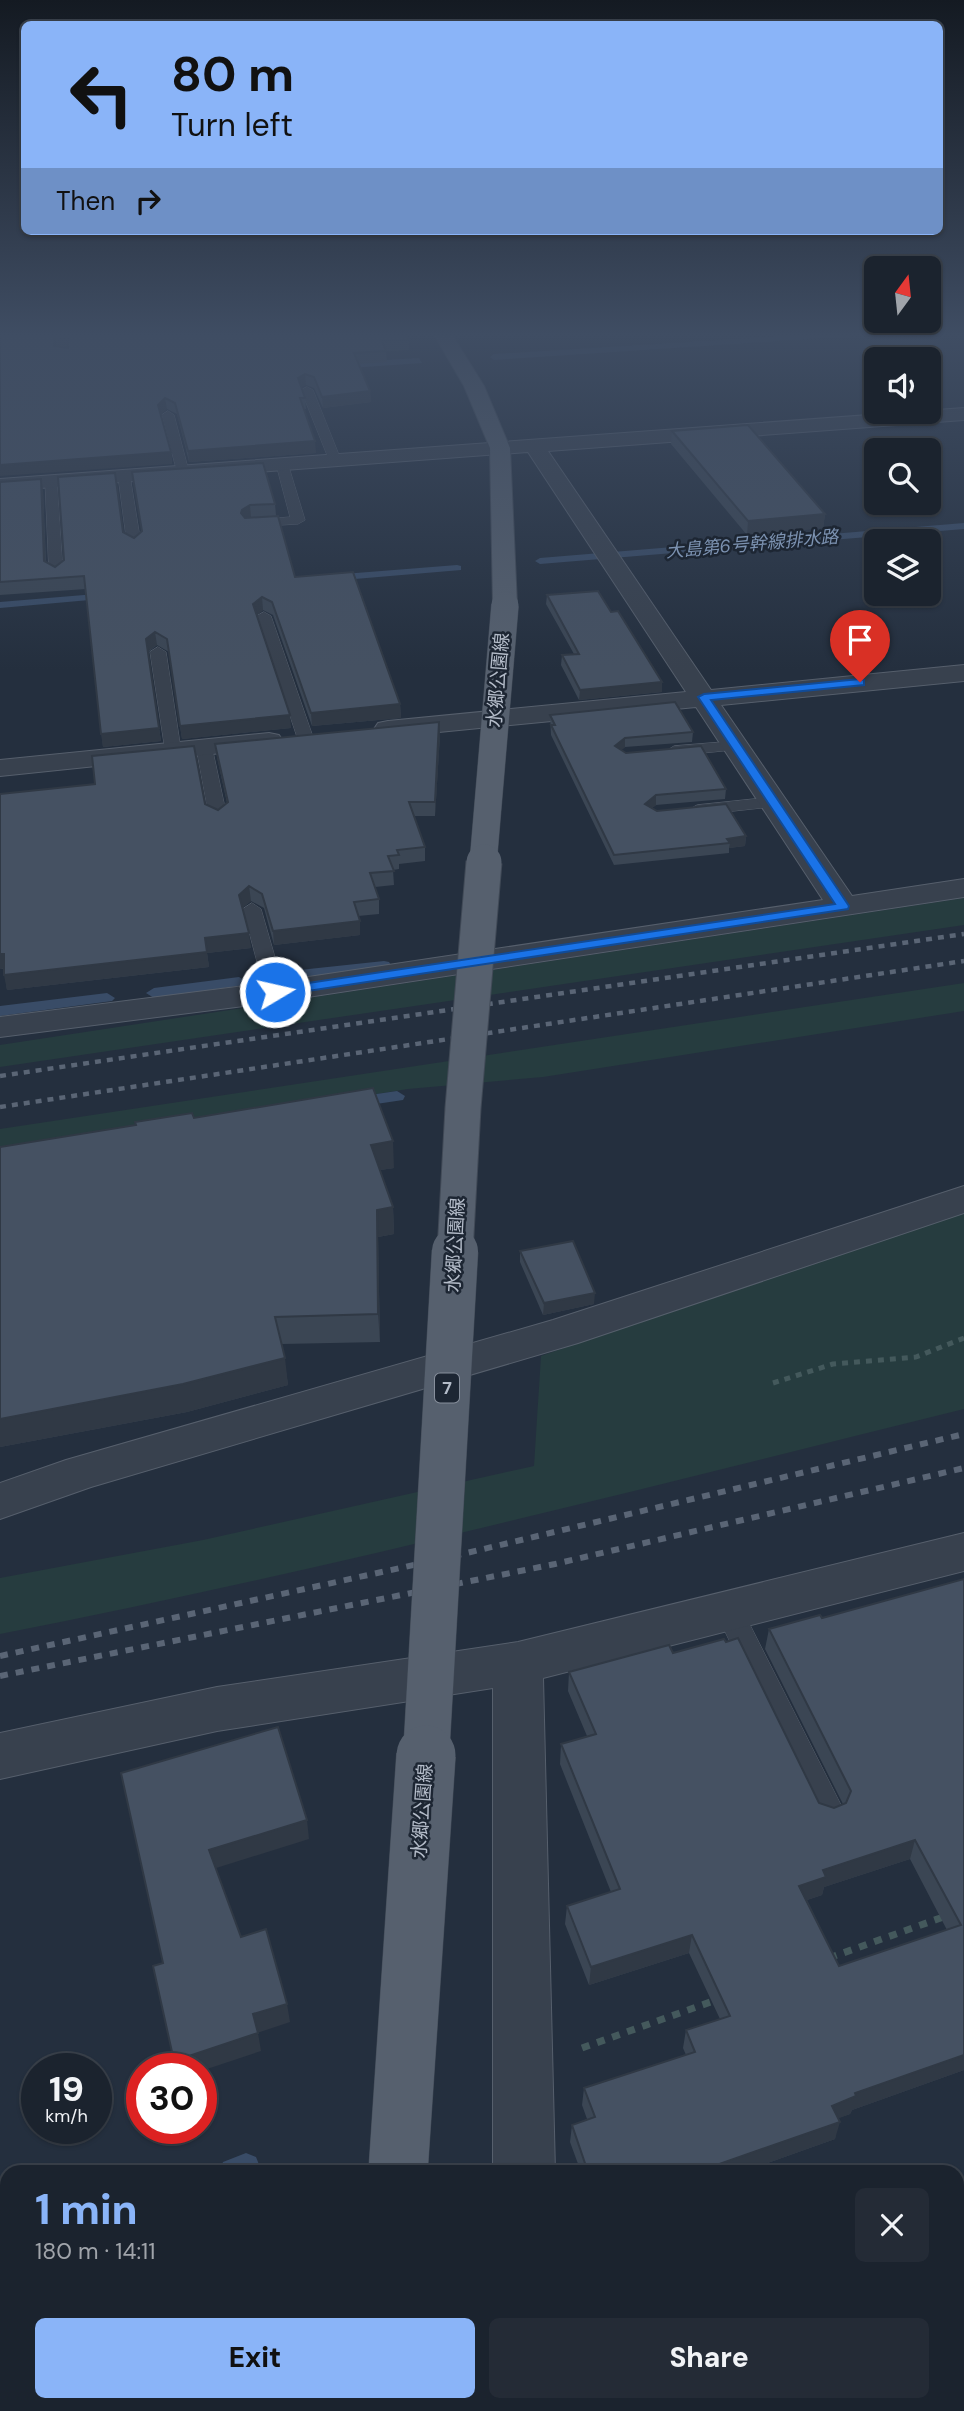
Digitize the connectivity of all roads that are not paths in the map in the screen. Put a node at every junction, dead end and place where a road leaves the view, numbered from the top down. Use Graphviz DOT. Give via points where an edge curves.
graph roads {
  1 [pos="176,446"];
  2 [pos="329,446"];
  3 [pos="534,446"];
  4 [pos="541,446"];
  5 [pos="500,448"];
  6 [pos="335,460"];
  7 [pos="282,464"];
  8 [pos="183,472"];
  9 [pos="124,476"];
  10 [pos="51,481"];
  11 [pos="0,485"];
  12 [pos="251,524"];
  13 [pos="134,544"];
  14 [pos="56,573"];
  15 [pos="264,616"];
  16 [pos="158,652"];
  17 [pos="964,673"];
  18 [pos="704,697"];
  19 [pos="360,732"];
  20 [pos="332,735"];
  21 [pos="305,737"];
  22 [pos="736,746"];
  23 [pos="204,747"];
  24 [pos="173,751"];
  25 [pos="653,753"];
  26 [pos="0,768"];
  27 [pos="774,802"];
  28 [pos="682,811"];
  29 [pos="218,817"];
  30 [pos="964,888"];
  31 [pos="843,906"];
  32 [pos="252,909"];
  33 [pos="275,992"];
  34 [pos="0,1027"];
  35 [pos="964,1199"];
  36 [pos="0,1501"];
  37 [pos="964,1552"];
  38 [pos="729,1611"];
  39 [pos="518,1663"];
  40 [pos="0,1756"];
  41 [pos="828,1811"];
  42 [pos="398,2165"];
  43 [pos="524,2165"];
  1 -- 8 [label="lane"];
  2 -- 6 [label="lane"];
  3 -- 4 [label="street"];
  3 -- 5 [label="street"];
  3 -- 18 [label="street"];
  5 -- 6 [label="street"];
  5 -- 42 [label="main road, 水郷公園線 / 7, bridge" via="505,605 463,1108"];
  6 -- 7 [label="street"];
  7 -- 8 [label="street"];
  7 -- 12 [label="lane" via="298,520"];
  8 -- 9 [label="street"];
  9 -- 10 [label="street"];
  9 -- 13 [label="lane"];
  10 -- 11 [label="street"];
  10 -- 14 [label="lane"];
  15 -- 21 [label="lane"];
  16 -- 24 [label="lane"];
  17 -- 18 [label="street"];
  18 -- 19 [label="street"];
  18 -- 22 [label="street"];
  20 -- 21 [label="street"];
  21 -- 23 [label="street"];
  22 -- 25 [label="lane"];
  22 -- 27 [label="street"];
  23 -- 24 [label="street"];
  23 -- 29 [label="lane"];
  24 -- 26 [label="street"];
  27 -- 28 [label="lane"];
  27 -- 31 [label="street"];
  30 -- 31 [label="street"];
  31 -- 33 [label="street"];
  32 -- 33 [label="lane"];
  33 -- 34 [label="street"];
  35 -- 36 [label="street" via="563,1332 82,1472"];
  37 -- 38 [label="street"];
  38 -- 39 [label="street"];
  38 -- 41 [label="lane"];
  39 -- 40 [label="street" via="217,1709"];
  39 -- 43 [label="street"];
}
